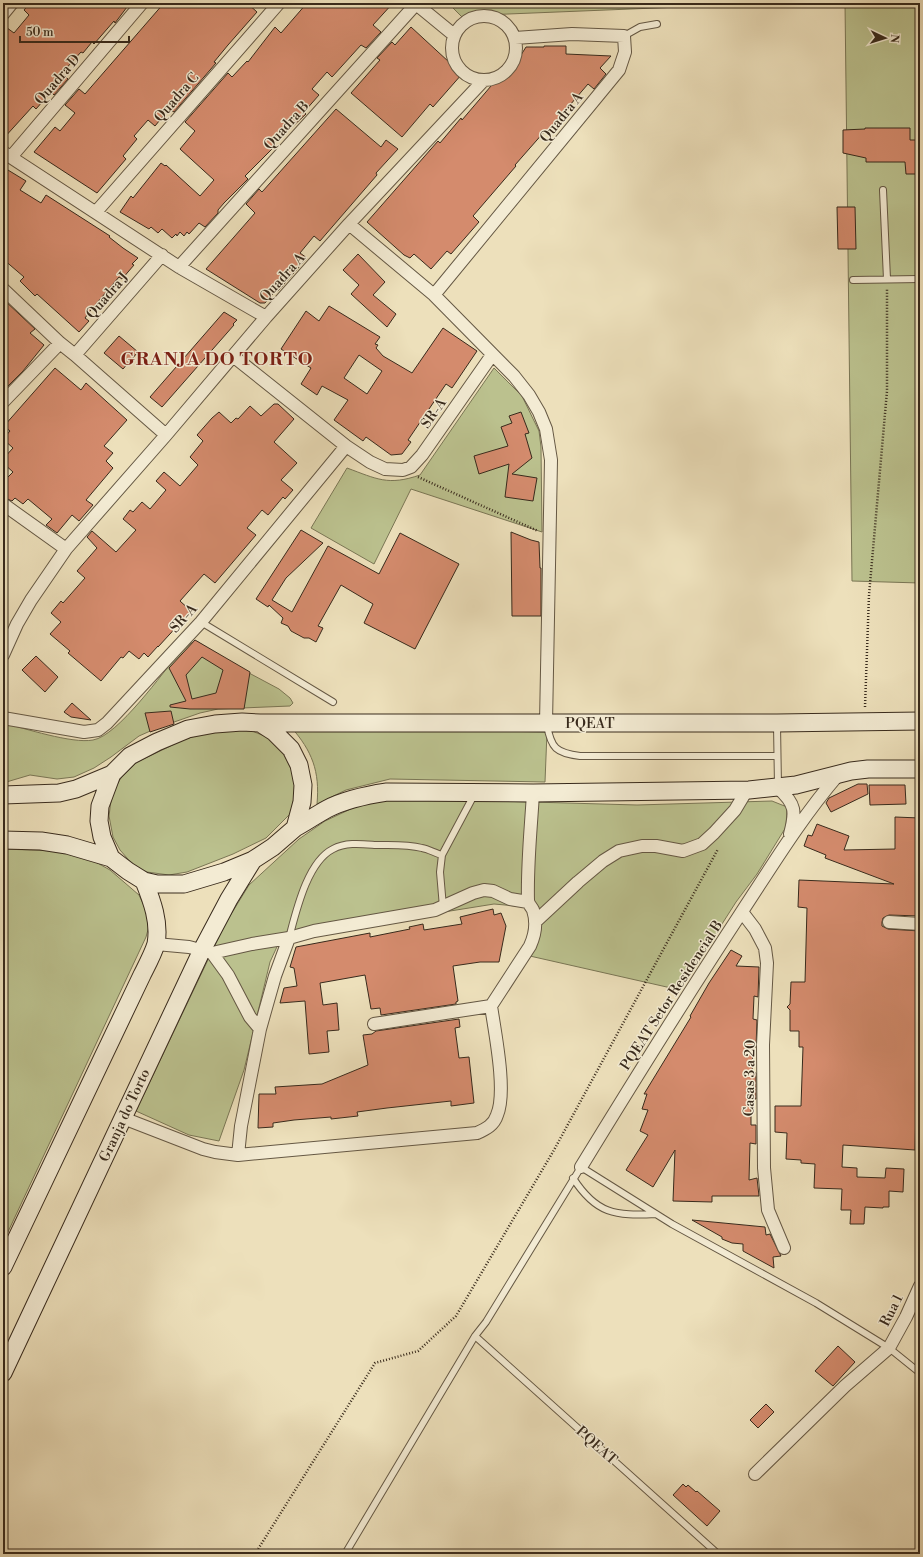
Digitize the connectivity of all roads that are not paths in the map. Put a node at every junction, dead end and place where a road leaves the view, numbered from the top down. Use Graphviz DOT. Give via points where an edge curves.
graph roads {
  1 [pos="12,3"];
  2 [pos="142,3"];
  3 [pos="279,3"];
  4 [pos="415,4"];
  5 [pos="3,14"];
  6 [pos="657,24"];
  7 [pos="454,35"];
  8 [pos="624,36"];
  9 [pos="515,38"];
  10 [pos="483,81"];
  11 [pos="7,155"];
  12 [pos="883,190"];
  13 [pos="96,212"];
  14 [pos="349,224"];
  15 [pos="162,255"];
  16 [pos="180,267"];
  17 [pos="887,279"];
  18 [pos="920,279"];
  19 [pos="853,280"];
  20 [pos="3,289"];
  21 [pos="434,295"];
  22 [pos="266,317"];
  23 [pos="60,343"];
  24 [pos="75,355"];
  25 [pos="492,355"];
  26 [pos="233,356"];
  27 [pos="3,402"];
  28 [pos="166,435"];
  29 [pos="346,446"];
  30 [pos="3,504"];
  31 [pos="66,549"];
  32 [pos="200,622"];
  33 [pos="3,655"];
  34 [pos="333,702"];
  35 [pos="3,718"];
  36 [pos="920,721"];
  37 [pos="260,723"];
  38 [pos="546,723"];
  39 [pos="777,723"];
  40 [pos="777,756"];
  41 [pos="920,769"];
  42 [pos="112,774"];
  43 [pos="838,775"];
  44 [pos="778,788"];
  45 [pos="747,790"];
  46 [pos="476,792"];
  47 [pos="533,793"];
  48 [pos="3,795"];
  49 [pos="295,828"];
  50 [pos="3,840"];
  51 [pos="788,841"];
  52 [pos="442,855"];
  53 [pos="111,858"];
  54 [pos="253,860"];
  55 [pos="144,881"];
  56 [pos="528,902"];
  57 [pos="443,908"];
  58 [pos="742,912"];
  59 [pos="535,922"];
  60 [pos="889,922"];
  61 [pos="920,924"];
  62 [pos="289,938"];
  63 [pos="156,944"];
  64 [pos="207,952"];
  65 [pos="491,1006"];
  66 [pos="374,1024"];
  67 [pos="260,1029"];
  68 [pos="123,1118"];
  69 [pos="238,1155"];
  70 [pos="580,1166"];
  71 [pos="573,1178"];
  72 [pos="656,1214"];
  73 [pos="784,1248"];
  74 [pos="3,1267"];
  75 [pos="920,1286"];
  76 [pos="475,1336"];
  77 [pos="889,1348"];
  78 [pos="3,1373"];
  79 [pos="920,1373"];
  80 [pos="755,1474"];
  81 [pos="345,1554"];
  82 [pos="718,1554"];
  1 -- 5 [label="street"];
  2 -- 11 [label="street, Quadra D"];
  3 -- 13 [label="street, Quadra C"];
  4 -- 7 [label="street"];
  4 -- 16 [label="street, Quadra B"];
  6 -- 8 [label="lane" via="640,27"];
  7 -- 9 [label="street" via="458,27 466,21 484,15 503,22"];
  7 -- 10 [label="street" via="451,46 456,66 463,74"];
  8 -- 9 [label="street" via="572,34"];
  8 -- 21 [label="street, Quadra A" via="625,52 619,70"];
  9 -- 10 [label="street" via="515,54 510,68 493,80"];
  10 -- 14 [label="street, Quadra A"];
  11 -- 13 [label="street"];
  12 -- 17 [label="lane"];
  13 -- 15 [label="street"];
  14 -- 21 [label="street"];
  14 -- 22 [label="street, Quadra A"];
  15 -- 16 [label="street"];
  15 -- 24 [label="street, Quadra J"];
  16 -- 22 [label="street"];
  17 -- 18 [label="lane"];
  17 -- 19 [label="lane"];
  20 -- 23 [label="street"];
  21 -- 25 [label="street"];
  22 -- 26 [label="street"];
  23 -- 24 [label="street"];
  23 -- 27 [label="street"];
  24 -- 28 [label="street"];
  25 -- 29 [label="street, SR-A" via="422,455 411,466 403,470 385,469"];
  25 -- 38 [label="street" via="514,376 539,412 546,429 551,460"];
  26 -- 28 [label="street"];
  26 -- 29 [label="street"];
  28 -- 31 [label="street"];
  29 -- 32 [label="street, SR-A"];
  30 -- 31 [label="street"];
  31 -- 33 [label="street" via="30,600"];
  32 -- 34 [label="lane"];
  32 -- 35 [label="street, SR-A" via="98,730 84,732"];
  36 -- 39 [label="street, PQEAT"];
  37 -- 38 [label="street, PQEAT"];
  37 -- 42 [label="street, PQEAT" via="235,723 188,729 130,756"];
  37 -- 49 [label="street" via="286,742 299,765 303,785 302,802"];
  38 -- 39 [label="street, PQEAT"];
  38 -- 40 [label="lane" via="553,745 558,751 566,754"];
  39 -- 40 [label="lane"];
  40 -- 44 [label="lane"];
  41 -- 43 [label="street" via="868,769"];
  42 -- 48 [label="street" via="59,793"];
  42 -- 53 [label="street" via="100,806 99,821 102,837"];
  43 -- 44 [label="street"];
  43 -- 51 [label="street, PQEAT Setor Residencial B"];
  44 -- 45 [label="street"];
  44 -- 51 [label="street" via="788,796 792,804 793,823"];
  45 -- 47 [label="street"];
  45 -- 59 [label="street" via="735,810 702,844 683,851 642,846 619,851 578,882"];
  46 -- 47 [label="street"];
  46 -- 49 [label="street" via="387,792 365,795 328,808"];
  46 -- 52 [label="lane"];
  47 -- 56 [label="street"];
  49 -- 54 [label="street"];
  50 -- 53 [label="street" via="68,845"];
  51 -- 58 [label="street, PQEAT Setor Residencial B"];
  52 -- 57 [label="lane" via="440,872"];
  52 -- 62 [label="lane" via="402,845 343,845 332,849 321,859 309,877"];
  53 -- 55 [label="street"];
  54 -- 55 [label="street" via="184,884 157,884"];
  54 -- 64 [label="street, Granja do Torto" via="229,899"];
  55 -- 63 [label="street" via="153,904 157,925"];
  56 -- 57 [label="street" via="484,890"];
  56 -- 59 [label="street" via="532,907"];
  57 -- 62 [label="street" via="314,931"];
  58 -- 70 [label="street, PQEAT Setor Residencial B"];
  58 -- 73 [label="street, Casas 3 a 20" via="765,948 765,1187 768,1210"];
  59 -- 65 [label="street" via="530,946"];
  60 -- 61 [label="street"];
  62 -- 64 [label="street"];
  62 -- 67 [label="street"];
  63 -- 64 [label="street"];
  63 -- 74 [label="street"];
  64 -- 67 [label="street" via="228,976"];
  64 -- 68 [label="street, Granja do Torto"];
  65 -- 66 [label="street"];
  65 -- 69 [label="street" via="501,1078 497,1116 488,1128 477,1133"];
  67 -- 69 [label="street" via="241,1126"];
  68 -- 69 [label="street" via="203,1149"];
  68 -- 78 [label="street, Granja do Torto"];
  70 -- 71 [label="lane"];
  70 -- 72 [label="lane"];
  71 -- 72 [label="lane" via="588,1199 603,1209 625,1215"];
  71 -- 76 [label="lane"];
  72 -- 77 [label="lane" via="816,1303"];
  75 -- 77 [label="street, Rua 1"];
  76 -- 81 [label="lane"];
  76 -- 82 [label="lane, PQEAT"];
  77 -- 79 [label="lane"];
  77 -- 80 [label="street" via="845,1386"];
}
